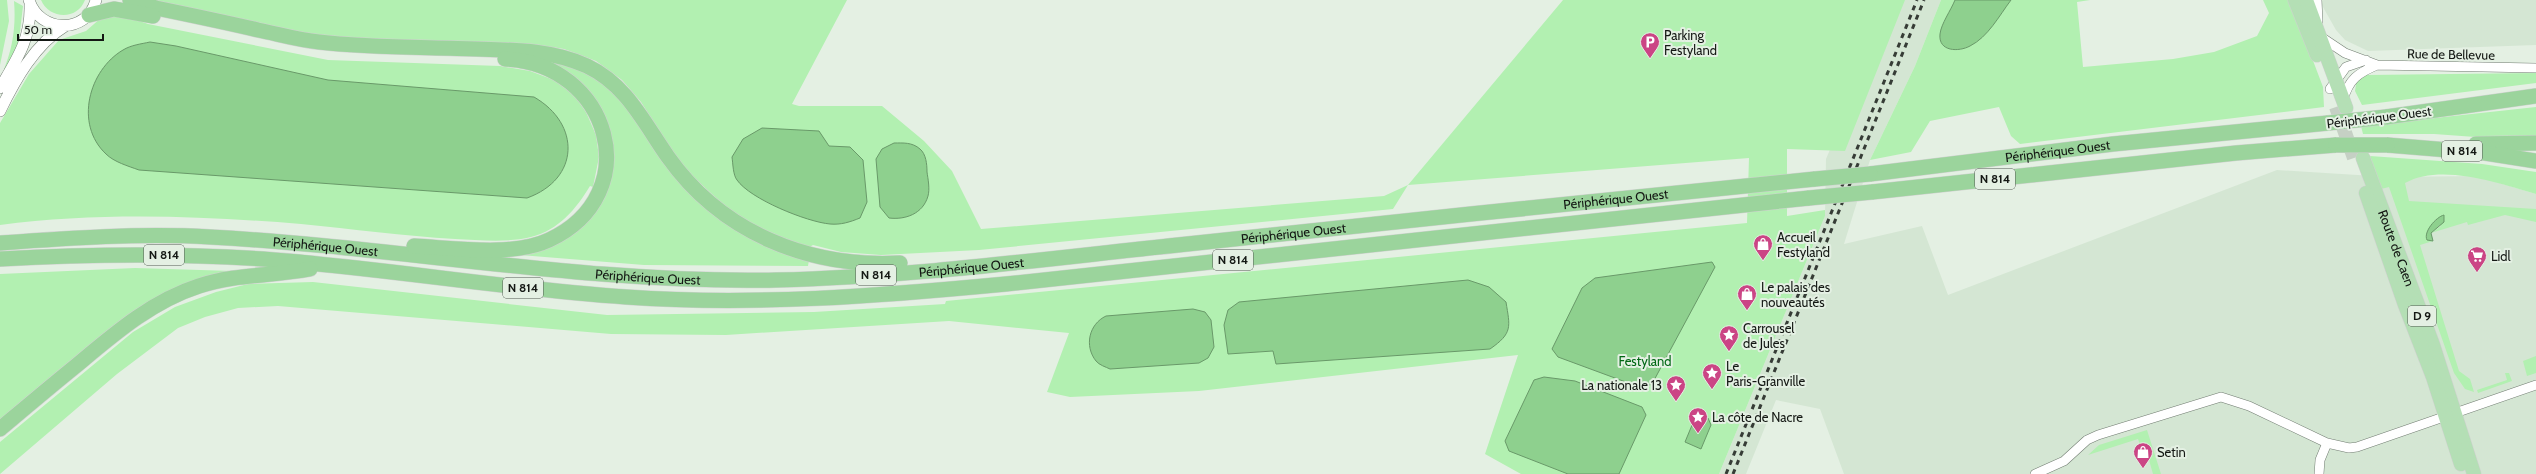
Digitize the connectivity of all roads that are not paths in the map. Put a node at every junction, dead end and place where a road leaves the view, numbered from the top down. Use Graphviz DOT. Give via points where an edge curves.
graph roads {
  1 [pos="96,0"];
  2 [pos="130,0"];
  3 [pos="2295,0"];
  4 [pos="2306,0"];
  5 [pos="2317,0"];
  6 [pos="30,3"];
  7 [pos="89,15"];
  8 [pos="65,26"];
  9 [pos="2319,33"];
  10 [pos="2367,60"];
  11 [pos="2378,65"];
  12 [pos="2536,68"];
  13 [pos="2333,84"];
  14 [pos="0,88"];
  15 [pos="2536,92"];
  16 [pos="2536,96"];
  17 [pos="2510,98"];
  18 [pos="2342,105"];
  19 [pos="0,111"];
  20 [pos="2536,143"];
  21 [pos="2387,145"];
  22 [pos="2536,161"];
  23 [pos="0,243"];
  24 [pos="370,250"];
  25 [pos="0,259"];
  26 [pos="1025,261"];
  27 [pos="328,265"];
  28 [pos="2536,385"];
  29 [pos="2451,415"];
  30 [pos="0,429"];
  31 [pos="2327,443"];
  32 [pos="2035,474"];
  33 [pos="2319,474"];
  34 [pos="2464,474"];
  35 [pos="2474,474"];
  1 -- 7 [label="street"];
  2 -- 26 [label="highway" via="156,8 319,42 520,50 557,55 588,66 614,84 635,107 691,185 735,221 776,243 809,255 862,263 939,260"];
  3 -- 13 [label="main road"];
  4 -- 9 [label="main road"];
  5 -- 9 [label="street"];
  6 -- 8 [label="street" via="45,21"];
  6 -- 14 [label="street" via="31,24 27,37"];
  7 -- 8 [label="street" via="78,23"];
  7 -- 24 [label="highway" via="114,9 314,50 522,60 559,73 581,91 590,103 602,130 606,159 604,175 589,208 577,223 533,246 505,249 411,246"];
  8 -- 19 [label="street" via="53,34 22,72"];
  9 -- 10 [label="street, Rue de Bellevue" via="2345,53"];
  9 -- 13 [label="main road"];
  10 -- 11 [label="street, Rue de Bellevue"];
  10 -- 13 [label="street" via="2351,64"];
  11 -- 12 [label="street, Rue de Bellevue"];
  11 -- 18 [label="street" via="2353,77 2347,86"];
  13 -- 18 [label="main road"];
  15 -- 17 [label="highway"];
  16 -- 17 [label="highway, Périphérique Ouest / N 814"];
  17 -- 26 [label="highway, Périphérique Ouest / N 814, bridge" via="2386,117 2113,144 1870,174"];
  20 -- 21 [label="highway"];
  21 -- 22 [label="highway, Périphérique Ouest / N 814" via="2477,152"];
  21 -- 27 [label="highway, Périphérique Ouest / N 814, bridge" via="2336,145 2236,153 885,296 719,301 625,297"];
  23 -- 24 [label="highway, Périphérique Ouest / N 814" via="131,236 206,237"];
  24 -- 26 [label="highway, Périphérique Ouest / N 814" via="516,268 702,280 857,276"];
  25 -- 27 [label="highway, Périphérique Ouest / N 814" via="154,254"];
  27 -- 30 [label="highway" via="293,272 244,275 199,286 176,295 117,331"];
  28 -- 29 [label="street"];
  29 -- 29 [label="main road, Route de Caen / D 9" via="2453,402 2387,220 2359,158"];
  29 -- 31 [label="street" via="2357,447 2349,448"];
  29 -- 34 [label="main road, Route de Caen / D 9"];
  29 -- 35 [label="main road, Route de Caen / D 9"];
  31 -- 32 [label="street" via="2249,406 2221,397 2098,435 2087,440 2064,461"];
  31 -- 33 [label="street" via="2320,460"];
}
